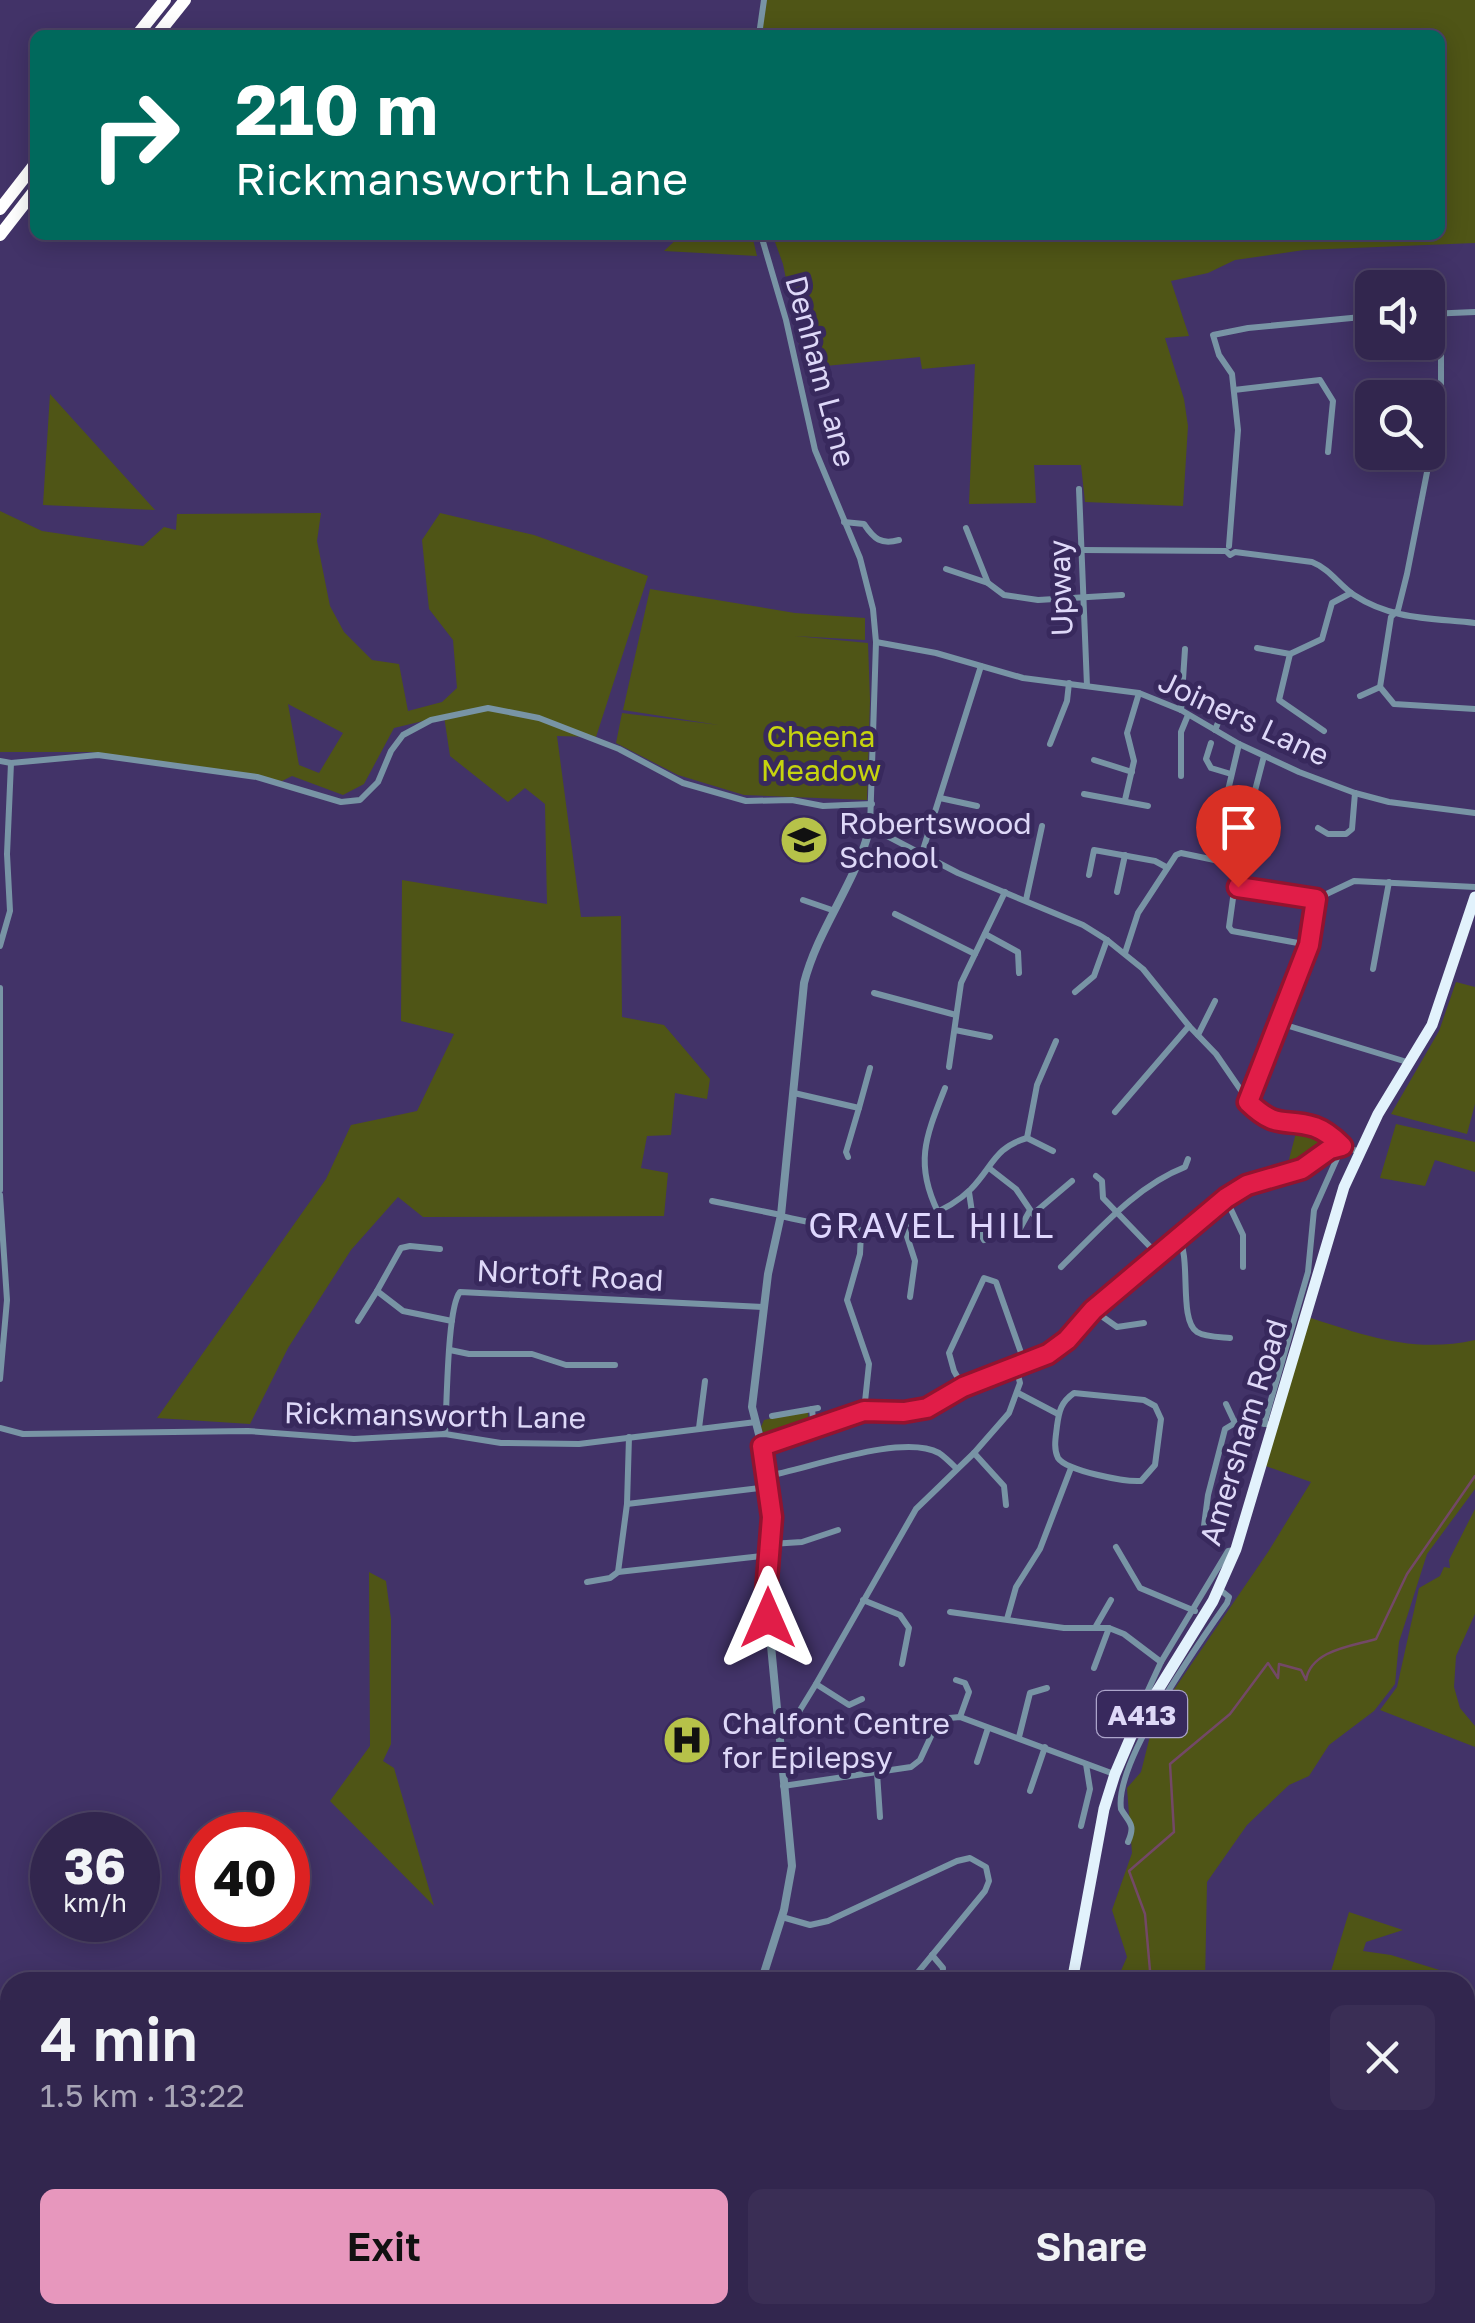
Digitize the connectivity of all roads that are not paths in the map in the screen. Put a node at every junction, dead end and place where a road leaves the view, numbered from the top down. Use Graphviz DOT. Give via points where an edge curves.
graph roads {
  1 [pos="165,0"];
  2 [pos="185,0"];
  3 [pos="764,0"];
  4 [pos="141,30"];
  5 [pos="161,30"];
  6 [pos="759,30"];
  7 [pos="30,170"];
  8 [pos="30,196"];
  9 [pos="0,209"];
  10 [pos="0,235"];
  11 [pos="762,240"];
  12 [pos="1475,312"];
  13 [pos="1445,314"];
  14 [pos="1355,318"];
  15 [pos="1441,360"];
  16 [pos="1234,390"];
  17 [pos="1328,452"];
  18 [pos="1078,489"];
  19 [pos="844,522"];
  20 [pos="966,528"];
  21 [pos="899,540"];
  22 [pos="1082,550"];
  23 [pos="1230,550"];
  24 [pos="946,570"];
  25 [pos="988,583"];
  26 [pos="1351,594"];
  27 [pos="1122,595"];
  28 [pos="1083,597"];
  29 [pos="1394,614"];
  30 [pos="1475,622"];
  31 [pos="876,642"];
  32 [pos="1257,648"];
  33 [pos="1185,650"];
  34 [pos="1290,654"];
  35 [pos="981,666"];
  36 [pos="1069,683"];
  37 [pos="1088,686"];
  38 [pos="1380,687"];
  39 [pos="1139,694"];
  40 [pos="1360,696"];
  41 [pos="1226,706"];
  42 [pos="1475,709"];
  43 [pos="1184,713"];
  44 [pos="1215,730"];
  45 [pos="1324,730"];
  46 [pos="1210,743"];
  47 [pos="1050,744"];
  48 [pos="1239,744"];
  49 [pos="1264,756"];
  50 [pos="1094,760"];
  51 [pos="0,761"];
  52 [pos="11,763"];
  53 [pos="1132,772"];
  54 [pos="1231,774"];
  55 [pos="1181,776"];
  56 [pos="1355,792"];
  57 [pos="1084,794"];
  58 [pos="940,798"];
  59 [pos="1125,800"];
  60 [pos="872,804"];
  61 [pos="977,806"];
  62 [pos="1148,806"];
  63 [pos="1251,806"];
  64 [pos="1238,813"];
  65 [pos="1475,813"];
  66 [pos="1042,826"];
  67 [pos="870,828"];
  68 [pos="1318,828"];
  69 [pos="922,853"];
  70 [pos="1125,856"];
  71 [pos="1229,863"];
  72 [pos="1166,866"];
  73 [pos="1089,875"];
  74 [pos="1389,882"];
  75 [pos="1475,887"];
  76 [pos="1005,892"];
  77 [pos="1117,892"];
  78 [pos="1475,897"];
  79 [pos="1316,899"];
  80 [pos="802,900"];
  81 [pos="1026,900"];
  82 [pos="832,910"];
  83 [pos="895,914"];
  84 [pos="985,934"];
  85 [pos="1107,940"];
  86 [pos="1309,945"];
  87 [pos="0,946"];
  88 [pos="1126,953"];
  89 [pos="974,954"];
  90 [pos="1374,968"];
  91 [pos="1019,973"];
  92 [pos="0,988"];
  93 [pos="1074,992"];
  94 [pos="874,993"];
  95 [pos="1215,1000"];
  96 [pos="956,1015"];
  97 [pos="1280,1023"];
  98 [pos="1188,1026"];
  99 [pos="954,1030"];
  100 [pos="1198,1035"];
  101 [pos="990,1036"];
  102 [pos="1056,1041"];
  103 [pos="1409,1062"];
  104 [pos="949,1067"];
  105 [pos="870,1068"];
  106 [pos="945,1088"];
  107 [pos="794,1093"];
  108 [pos="1248,1102"];
  109 [pos="859,1108"];
  110 [pos="1115,1112"];
  111 [pos="1027,1138"];
  112 [pos="1342,1146"];
  113 [pos="1053,1152"];
  114 [pos="1359,1152"];
  115 [pos="848,1157"];
  116 [pos="1188,1160"];
  117 [pos="989,1168"];
  118 [pos="1096,1176"];
  119 [pos="1072,1181"];
  120 [pos="969,1192"];
  121 [pos="0,1193"];
  122 [pos="1226,1198"];
  123 [pos="712,1200"];
  124 [pos="938,1212"];
  125 [pos="1029,1212"];
  126 [pos="1118,1212"];
  127 [pos="781,1216"];
  128 [pos="904,1227"];
  129 [pos="861,1232"];
  130 [pos="1018,1232"];
  131 [pos="1178,1237"];
  132 [pos="984,1240"];
  133 [pos="440,1250"];
  134 [pos="1158,1255"];
  135 [pos="1061,1267"];
  136 [pos="1243,1267"];
  137 [pos="377,1291"];
  138 [pos="910,1296"];
  139 [pos="763,1307"];
  140 [pos="1093,1310"];
  141 [pos="452,1320"];
  142 [pos="358,1321"];
  143 [pos="1144,1323"];
  144 [pos="1230,1338"];
  145 [pos="450,1350"];
  146 [pos="615,1365"];
  147 [pos="1021,1366"];
  148 [pos="0,1379"];
  149 [pos="706,1381"];
  150 [pos="963,1387"];
  151 [pos="1018,1394"];
  152 [pos="1226,1404"];
  153 [pos="864,1411"];
  154 [pos="1058,1414"];
  155 [pos="772,1416"];
  156 [pos="1234,1421"];
  157 [pos="756,1422"];
  158 [pos="1268,1425"];
  159 [pos="0,1428"];
  160 [pos="699,1428"];
  161 [pos="814,1429"];
  162 [pos="445,1434"];
  163 [pos="629,1438"];
  164 [pos="762,1446"];
  165 [pos="974,1454"];
  166 [pos="1072,1468"];
  167 [pos="957,1469"];
  168 [pos="767,1476"];
  169 [pos="768,1487"];
  170 [pos="627,1504"];
  171 [pos="1006,1504"];
  172 [pos="1204,1526"];
  173 [pos="838,1530"];
  174 [pos="771,1544"];
  175 [pos="1116,1547"];
  176 [pos="1236,1549"];
  177 [pos="770,1555"];
  178 [pos="618,1572"];
  179 [pos="587,1582"];
  180 [pos="1218,1588"];
  181 [pos="862,1600"];
  182 [pos="1111,1600"];
  183 [pos="1195,1611"];
  184 [pos="950,1612"];
  185 [pos="1007,1619"];
  186 [pos="1096,1626"];
  187 [pos="1109,1628"];
  188 [pos="1162,1662"];
  189 [pos="902,1664"];
  190 [pos="1094,1668"];
  191 [pos="956,1680"];
  192 [pos="816,1684"];
  193 [pos="1047,1688"];
  194 [pos="862,1699"];
  195 [pos="1150,1700"];
  196 [pos="960,1717"];
  197 [pos="988,1728"];
  198 [pos="779,1737"];
  199 [pos="1019,1737"];
  200 [pos="1045,1747"];
  201 [pos="977,1762"];
  202 [pos="1086,1763"];
  203 [pos="878,1773"];
  204 [pos="1115,1774"];
  205 [pos="783,1786"];
  206 [pos="1030,1791"];
  207 [pos="880,1818"];
  208 [pos="1082,1826"];
  209 [pos="1128,1842"];
  210 [pos="782,1917"];
  211 [pos="932,1955"];
  212 [pos="764,1972"];
  213 [pos="918,1972"];
  214 [pos="943,1972"];
  215 [pos="1074,1972"];
  1 -- 4 [label="highway"];
  2 -- 5 [label="highway"];
  3 -- 6 [label="street"];
  7 -- 9 [label="highway"];
  8 -- 10 [label="highway"];
  11 -- 19 [label="street, Denham Lane" via="815,450"];
  12 -- 13 [label="street"];
  14 -- 16 [label="street" via="1213,336"];
  15 -- 29 [label="street" via="1441,401"];
  16 -- 17 [label="street" via="1320,380 1334,401"];
  16 -- 23 [label="street"];
  18 -- 22 [label="street, Upway"];
  19 -- 21 [label="street" via="864,524 884,542"];
  19 -- 31 [label="street, Denham Lane" via="860,558"];
  20 -- 25 [label="street"];
  22 -- 23 [label="street"];
  22 -- 28 [label="street, Upway"];
  23 -- 26 [label="street" via="1324,566"];
  24 -- 25 [label="street"];
  25 -- 28 [label="street" via="1004,595"];
  26 -- 29 [label="street"];
  26 -- 34 [label="street" via="1332,604 1322,640"];
  27 -- 28 [label="street"];
  28 -- 37 [label="street, Upway"];
  29 -- 30 [label="street"];
  29 -- 38 [label="street"];
  31 -- 35 [label="street, Joiners Lane"];
  31 -- 60 [label="street, Denham Lane"];
  32 -- 34 [label="street"];
  33 -- 43 [label="street"];
  34 -- 45 [label="street" via="1279,700"];
  35 -- 36 [label="street, Joiners Lane"];
  35 -- 58 [label="street"];
  36 -- 37 [label="street, Joiners Lane"];
  36 -- 47 [label="street"];
  37 -- 39 [label="street, Joiners Lane"];
  38 -- 40 [label="street"];
  38 -- 42 [label="street" via="1394,704"];
  39 -- 43 [label="street, Joiners Lane"];
  39 -- 53 [label="street" via="1127,733"];
  41 -- 44 [label="street"];
  43 -- 44 [label="street, Joiners Lane"];
  43 -- 55 [label="street"];
  44 -- 48 [label="street, Joiners Lane"];
  46 -- 54 [label="street" via="1211,768"];
  48 -- 49 [label="street, Joiners Lane"];
  48 -- 54 [label="street"];
  49 -- 56 [label="street, Joiners Lane"];
  49 -- 63 [label="street"];
  50 -- 53 [label="street"];
  51 -- 52 [label="street"];
  52 -- 60 [label="street" via="98,756 257,777 341,802 360,800 404,735 431,720 488,708 539,718 683,783 746,801"];
  52 -- 87 [label="street" via="10,912"];
  53 -- 59 [label="street"];
  54 -- 64 [label="street" via="1225,803"];
  56 -- 65 [label="street, Joiners Lane"];
  56 -- 68 [label="street" via="1352,829 1328,834"];
  57 -- 59 [label="street"];
  58 -- 61 [label="street"];
  58 -- 69 [label="street"];
  59 -- 62 [label="street"];
  60 -- 67 [label="street, Denham Lane"];
  66 -- 81 [label="street"];
  67 -- 69 [label="street"];
  67 -- 82 [label="street, Denham Lane"];
  69 -- 76 [label="street"];
  70 -- 72 [label="street"];
  70 -- 73 [label="street" via="1094,847"];
  70 -- 77 [label="street"];
  71 -- 72 [label="street" via="1181,853"];
  72 -- 88 [label="street" via="1138,913"];
  74 -- 75 [label="street"];
  74 -- 79 [label="street" via="1354,881"];
  74 -- 90 [label="street"];
  76 -- 81 [label="street"];
  76 -- 84 [label="street"];
  78 -- 103 [label="highway, Amersham Road / A413" via="1432,1024"];
  79 -- 86 [label="street"];
  79 -- 86 [label="street" via="1234,891 1232,931"];
  80 -- 82 [label="street"];
  81 -- 85 [label="street"];
  82 -- 107 [label="street, Denham Lane" via="804,984"];
  83 -- 89 [label="street"];
  84 -- 89 [label="street"];
  84 -- 91 [label="street" via="1018,952"];
  85 -- 88 [label="street"];
  85 -- 93 [label="street" via="1094,976"];
  86 -- 97 [label="street"];
  88 -- 98 [label="street"];
  89 -- 96 [label="street"];
  92 -- 121 [label="street"];
  94 -- 96 [label="street"];
  95 -- 100 [label="street"];
  96 -- 99 [label="street"];
  97 -- 103 [label="street"];
  97 -- 108 [label="street"];
  98 -- 100 [label="street"];
  98 -- 110 [label="street"];
  99 -- 101 [label="street"];
  99 -- 104 [label="street"];
  100 -- 108 [label="street"];
  102 -- 111 [label="street" via="1037,1085"];
  103 -- 114 [label="highway, Amersham Road / A413"];
  105 -- 109 [label="street"];
  106 -- 124 [label="street" via="923,1158 926,1190"];
  107 -- 109 [label="street"];
  107 -- 127 [label="street, Denham Lane"];
  108 -- 112 [label="street" via="1281,1124 1312,1126"];
  109 -- 115 [label="street"];
  111 -- 113 [label="street"];
  111 -- 117 [label="street" via="1008,1144"];
  112 -- 114 [label="street"];
  112 -- 122 [label="street"];
  112 -- 158 [label="street" via="1314,1210 1307,1275"];
  114 -- 158 [label="highway, Amersham Road / A413"];
  116 -- 126 [label="street"];
  117 -- 120 [label="street"];
  117 -- 125 [label="street" via="1016,1189"];
  118 -- 126 [label="street" via="1103,1198"];
  119 -- 125 [label="street" via="1038,1213"];
  120 -- 124 [label="street"];
  120 -- 132 [label="street"];
  121 -- 148 [label="street" via="8,1300"];
  122 -- 131 [label="street"];
  122 -- 136 [label="street" via="1243,1236"];
  123 -- 127 [label="street"];
  124 -- 128 [label="street"];
  125 -- 130 [label="street"];
  126 -- 134 [label="street"];
  126 -- 135 [label="street"];
  127 -- 129 [label="street"];
  127 -- 139 [label="street, Denham Lane"];
  128 -- 129 [label="street"];
  128 -- 138 [label="street" via="915,1262"];
  129 -- 153 [label="street" via="848,1300 869,1364"];
  131 -- 134 [label="street"];
  131 -- 144 [label="street" via="1185,1246 1192,1325"];
  133 -- 137 [label="street" via="400,1248"];
  134 -- 140 [label="street"];
  137 -- 141 [label="street" via="410,1314"];
  137 -- 142 [label="street"];
  139 -- 141 [label="street, Nortoft Road" via="460,1292"];
  139 -- 157 [label="street, Denham Lane"];
  140 -- 143 [label="street" via="1117,1327"];
  140 -- 147 [label="street" via="1067,1340"];
  141 -- 145 [label="street, Nortoft Road"];
  145 -- 146 [label="street"];
  145 -- 162 [label="street, Nortoft Road"];
  147 -- 150 [label="street"];
  147 -- 150 [label="street" via="996,1282 984,1278 949,1352"];
  147 -- 151 [label="street"];
  149 -- 160 [label="street"];
  150 -- 153 [label="street" via="927,1408"];
  151 -- 154 [label="street"];
  151 -- 165 [label="street"];
  152 -- 156 [label="street"];
  153 -- 161 [label="street"];
  154 -- 166 [label="street" via="1055,1448"];
  154 -- 166 [label="street" via="1074,1393 1144,1400 1161,1419 1155,1465 1141,1481"];
  155 -- 161 [label="street" via="815,1408"];
  156 -- 158 [label="street"];
  156 -- 172 [label="street" via="1220,1442"];
  157 -- 160 [label="street, Rickmansworth Lane"];
  157 -- 164 [label="street"];
  158 -- 176 [label="highway, Amersham Road / A413"];
  159 -- 162 [label="street, Rickmansworth Lane" via="23,1434 248,1431 354,1439"];
  160 -- 163 [label="street, Rickmansworth Lane"];
  161 -- 164 [label="street"];
  162 -- 163 [label="street, Rickmansworth Lane" via="502,1443"];
  163 -- 170 [label="street"];
  164 -- 168 [label="street"];
  165 -- 167 [label="street"];
  165 -- 171 [label="street" via="1004,1486"];
  166 -- 185 [label="street"];
  167 -- 168 [label="street" via="939,1453 916,1446"];
  167 -- 181 [label="street" via="916,1509"];
  168 -- 169 [label="street"];
  169 -- 170 [label="street"];
  169 -- 174 [label="street"];
  170 -- 178 [label="street"];
  173 -- 174 [label="street"];
  174 -- 177 [label="street"];
  175 -- 183 [label="street" via="1140,1588"];
  176 -- 180 [label="highway, Amersham Road / A413"];
  176 -- 183 [label="street" via="1228,1552"];
  177 -- 178 [label="street"];
  177 -- 198 [label="street" via="766,1593"];
  178 -- 179 [label="street"];
  180 -- 195 [label="highway, Amersham Road / A413"];
  180 -- 209 [label="street" via="1228,1603 1162,1701 1122,1788 1121,1809 1133,1830"];
  181 -- 189 [label="street" via="900,1616 909,1628"];
  181 -- 192 [label="street"];
  182 -- 186 [label="street"];
  183 -- 188 [label="street"];
  184 -- 185 [label="street"];
  185 -- 186 [label="street"];
  186 -- 187 [label="street"];
  187 -- 188 [label="street"];
  187 -- 190 [label="street"];
  188 -- 195 [label="street" via="1146,1691"];
  191 -- 196 [label="street" via="970,1692"];
  192 -- 194 [label="street" via="849,1704"];
  192 -- 198 [label="street"];
  193 -- 199 [label="street" via="1030,1694"];
  195 -- 204 [label="highway, Amersham Road / A413"];
  196 -- 197 [label="street"];
  196 -- 203 [label="street" via="940,1719 911,1767"];
  197 -- 199 [label="street"];
  197 -- 201 [label="street"];
  198 -- 205 [label="street"];
  199 -- 200 [label="street"];
  200 -- 202 [label="street"];
  200 -- 206 [label="street"];
  202 -- 204 [label="street"];
  202 -- 208 [label="street" via="1090,1789"];
  203 -- 205 [label="street"];
  203 -- 207 [label="street"];
  204 -- 215 [label="highway, Amersham Road / A413"];
  205 -- 210 [label="street" via="792,1866"];
  210 -- 211 [label="street" via="810,1925 828,1921 970,1858 986,1867 989,1881"];
  210 -- 212 [label="street"];
  211 -- 213 [label="street"];
  211 -- 214 [label="street"];
}
